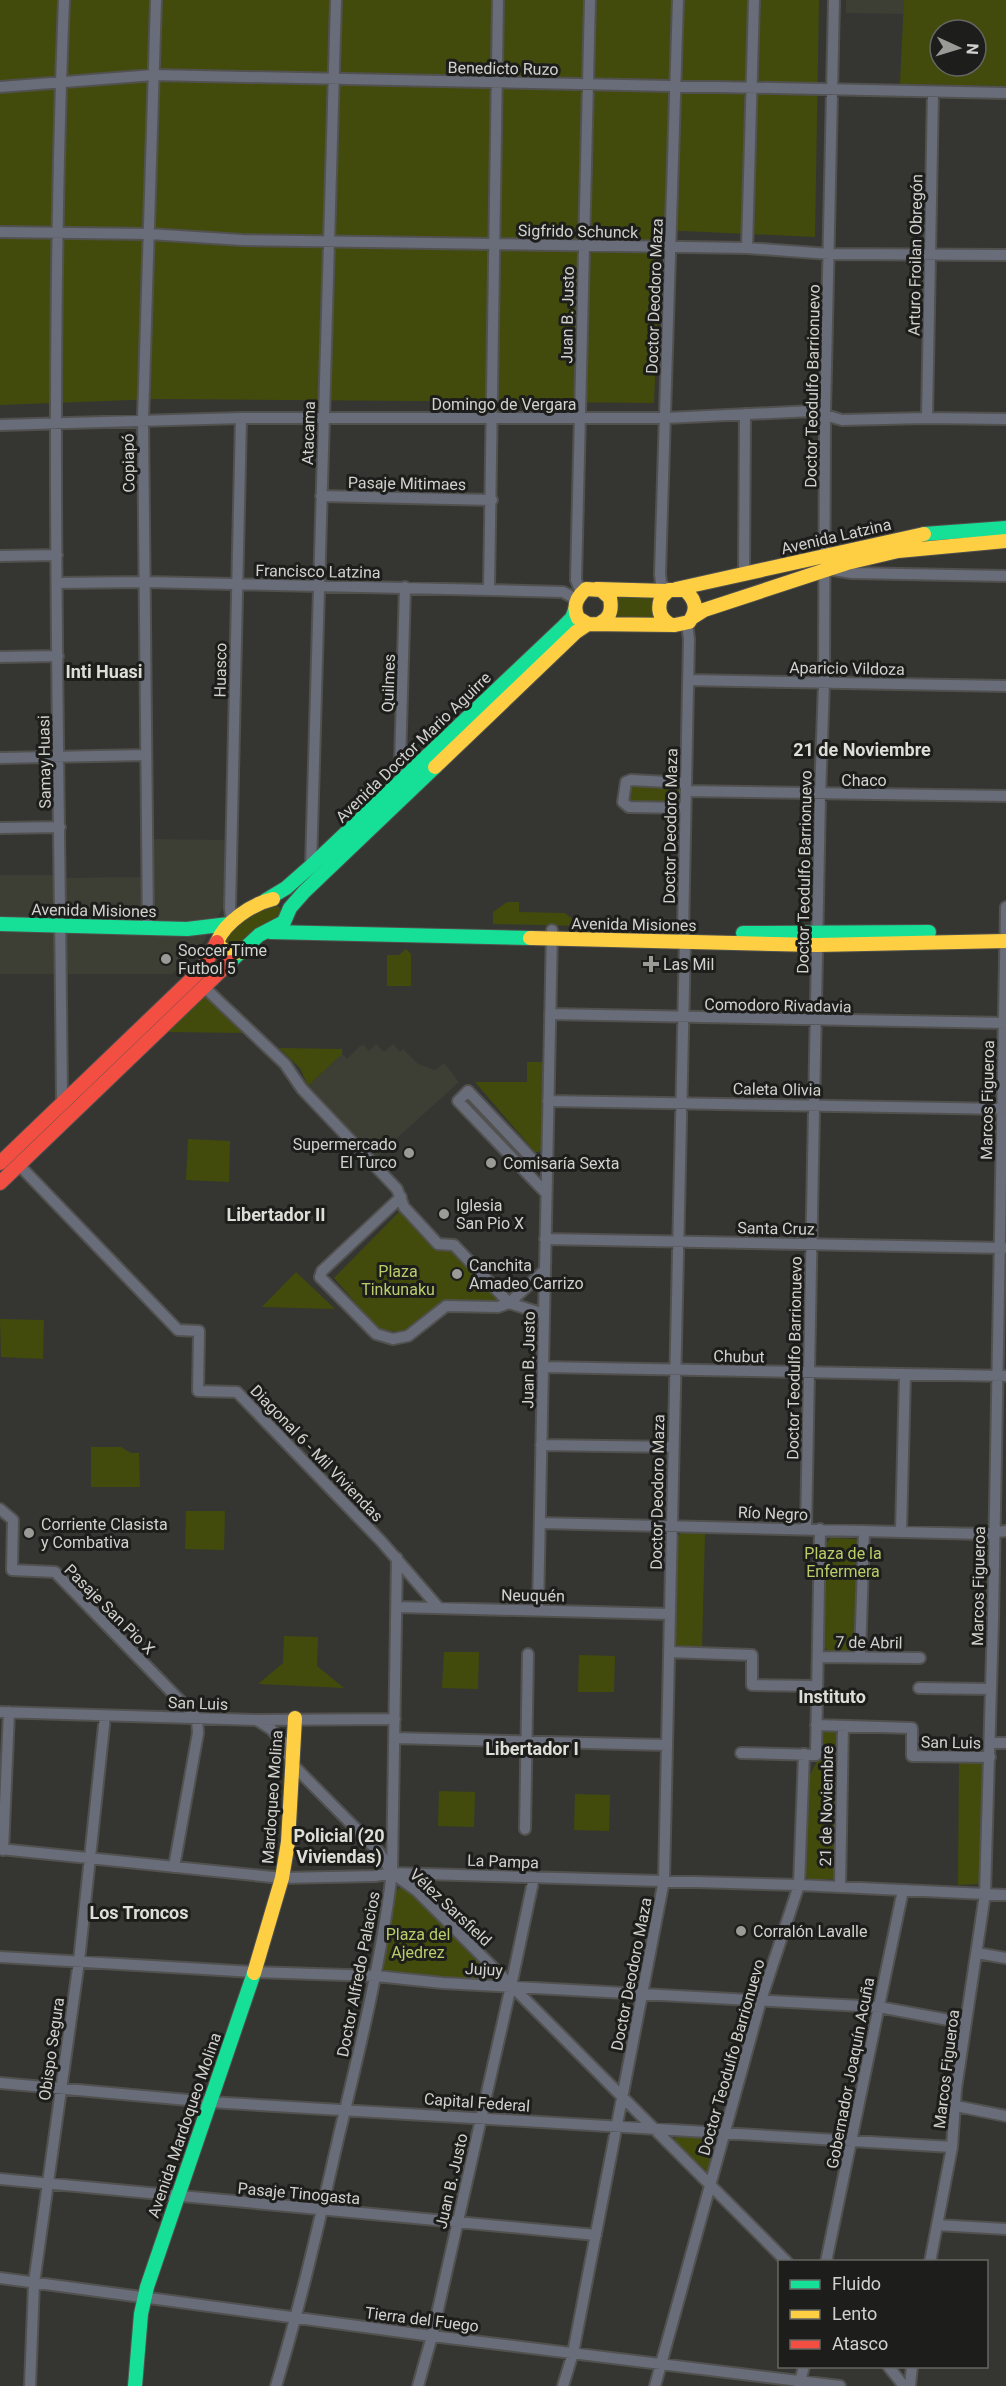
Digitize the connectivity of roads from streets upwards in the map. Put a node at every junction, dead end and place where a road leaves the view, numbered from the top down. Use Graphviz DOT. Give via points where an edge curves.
graph roads {
  1 [pos="63,0"];
  2 [pos="156,0"];
  3 [pos="336,0"];
  4 [pos="498,0"];
  5 [pos="590,0"];
  6 [pos="678,0"];
  7 [pos="754,0"];
  8 [pos="834,0"];
  9 [pos="154,75"];
  10 [pos="333,79"];
  11 [pos="60,82"];
  12 [pos="496,83"];
  13 [pos="588,85"];
  14 [pos="0,87"];
  15 [pos="676,87"];
  16 [pos="752,89"];
  17 [pos="832,90"];
  18 [pos="933,92"];
  19 [pos="1006,93"];
  20 [pos="0,232"];
  21 [pos="58,234"];
  22 [pos="149,234"];
  23 [pos="328,242"];
  24 [pos="493,244"];
  25 [pos="584,246"];
  26 [pos="671,247"];
  27 [pos="747,248"];
  28 [pos="929,253"];
  29 [pos="829,254"];
  30 [pos="1006,255"];
  31 [pos="745,414"];
  32 [pos="825,414"];
  33 [pos="927,417"];
  34 [pos="241,418"];
  35 [pos="323,418"];
  36 [pos="666,418"];
  37 [pos="143,419"];
  38 [pos="493,419"];
  39 [pos="580,419"];
  40 [pos="1006,419"];
  41 [pos="56,422"];
  42 [pos="0,425"];
  43 [pos="321,496"];
  44 [pos="492,500"];
  45 [pos="1006,528"];
  46 [pos="1006,541"];
  47 [pos="57,555"];
  48 [pos="0,556"];
  49 [pos="825,563"];
  50 [pos="744,574"];
  51 [pos="1006,576"];
  52 [pos="145,582"];
  53 [pos="57,583"];
  54 [pos="237,584"];
  55 [pos="319,586"];
  56 [pos="405,587"];
  57 [pos="597,589"];
  58 [pos="489,590"];
  59 [pos="669,590"];
  60 [pos="577,600"];
  61 [pos="690,620"];
  62 [pos="594,624"];
  63 [pos="671,625"];
  64 [pos="58,656"];
  65 [pos="0,657"];
  66 [pos="688,680"];
  67 [pos="824,683"];
  68 [pos="1006,686"];
  69 [pos="146,755"];
  70 [pos="59,756"];
  71 [pos="0,758"];
  72 [pos="403,779"];
  73 [pos="686,787"];
  74 [pos="820,795"];
  75 [pos="1006,796"];
  76 [pos="685,808"];
  77 [pos="60,827"];
  78 [pos="0,828"];
  79 [pos="311,866"];
  80 [pos="266,900"];
  81 [pos="1006,907"];
  82 [pos="288,913"];
  83 [pos="0,924"];
  84 [pos="230,924"];
  85 [pos="61,926"];
  86 [pos="148,927"];
  87 [pos="187,928"];
  88 [pos="1006,931"];
  89 [pos="261,933"];
  90 [pos="552,934"];
  91 [pos="684,937"];
  92 [pos="817,939"];
  93 [pos="1006,941"];
  94 [pos="217,942"];
  95 [pos="242,952"];
  96 [pos="204,987"];
  97 [pos="550,1014"];
  98 [pos="682,1018"];
  99 [pos="817,1020"];
  100 [pos="1005,1023"];
  101 [pos="548,1101"];
  102 [pos="680,1102"];
  103 [pos="62,1103"];
  104 [pos="815,1105"];
  105 [pos="1004,1109"];
  106 [pos="0,1163"];
  107 [pos="547,1164"];
  108 [pos="19,1165"];
  109 [pos="0,1183"];
  110 [pos="546,1193"];
  111 [pos="401,1197"];
  112 [pos="545,1239"];
  113 [pos="678,1241"];
  114 [pos="812,1244"];
  115 [pos="1003,1248"];
  116 [pos="545,1270"];
  117 [pos="509,1303"];
  118 [pos="544,1314"];
  119 [pos="543,1367"];
  120 [pos="675,1370"];
  121 [pos="809,1372"];
  122 [pos="904,1375"];
  123 [pos="1002,1376"];
  124 [pos="541,1445"];
  125 [pos="673,1447"];
  126 [pos="0,1509"];
  127 [pos="540,1523"];
  128 [pos="672,1525"];
  129 [pos="806,1529"];
  130 [pos="820,1529"];
  131 [pos="864,1531"];
  132 [pos="1006,1531"];
  133 [pos="901,1532"];
  134 [pos="994,1533"];
  135 [pos="397,1558"];
  136 [pos="397,1607"];
  137 [pos="439,1608"];
  138 [pos="538,1610"];
  139 [pos="670,1614"];
  140 [pos="993,1619"];
  141 [pos="1006,1619"];
  142 [pos="669,1652"];
  143 [pos="528,1654"];
  144 [pos="818,1656"];
  145 [pos="860,1657"];
  146 [pos="920,1658"];
  147 [pos="817,1686"];
  148 [pos="919,1688"];
  149 [pos="991,1689"];
  150 [pos="4,1712"];
  151 [pos="105,1716"];
  152 [pos="197,1718"];
  153 [pos="295,1718"];
  154 [pos="395,1719"];
  155 [pos="257,1720"];
  156 [pos="816,1725"];
  157 [pos="843,1726"];
  158 [pos="394,1738"];
  159 [pos="527,1742"];
  160 [pos="990,1743"];
  161 [pos="1006,1743"];
  162 [pos="667,1745"];
  163 [pos="741,1753"];
  164 [pos="804,1754"];
  165 [pos="990,1757"];
  166 [pos="292,1764"];
  167 [pos="525,1829"];
  168 [pos="2,1850"];
  169 [pos="90,1858"];
  170 [pos="174,1867"];
  171 [pos="392,1873"];
  172 [pos="534,1876"];
  173 [pos="282,1878"];
  174 [pos="664,1880"];
  175 [pos="799,1885"];
  176 [pos="840,1887"];
  177 [pos="903,1890"];
  178 [pos="985,1894"];
  179 [pos="1006,1895"];
  180 [pos="977,1953"];
  181 [pos="0,1957"];
  182 [pos="1006,1958"];
  183 [pos="79,1961"];
  184 [pos="254,1971"];
  185 [pos="376,1976"];
  186 [pos="511,1986"];
  187 [pos="643,1995"];
  188 [pos="761,2000"];
  189 [pos="879,2007"];
  190 [pos="965,2023"];
  191 [pos="0,2083"];
  192 [pos="61,2088"];
  193 [pos="623,2096"];
  194 [pos="210,2102"];
  195 [pos="956,2106"];
  196 [pos="345,2109"];
  197 [pos="1006,2116"];
  198 [pos="480,2117"];
  199 [pos="617,2126"];
  200 [pos="654,2129"];
  201 [pos="725,2134"];
  202 [pos="852,2142"];
  203 [pos="952,2147"];
  204 [pos="0,2179"];
  205 [pos="48,2183"];
  206 [pos="711,2184"];
  207 [pos="178,2197"];
  208 [pos="322,2210"];
  209 [pos="457,2223"];
  210 [pos="937,2225"];
  211 [pos="1006,2229"];
  212 [pos="596,2235"];
  213 [pos="786,2260"];
  214 [pos="826,2260"];
  215 [pos="930,2260"];
  216 [pos="0,2278"];
  217 [pos="34,2283"];
  218 [pos="144,2299"];
  219 [pos="297,2317"];
  220 [pos="432,2336"];
  221 [pos="573,2352"];
  222 [pos="660,2365"];
  223 [pos="804,2368"];
  224 [pos="889,2368"];
  225 [pos="912,2368"];
  226 [pos="800,2384"];
  227 [pos="30,2386"];
  228 [pos="135,2386"];
  229 [pos="276,2386"];
  230 [pos="418,2386"];
  231 [pos="563,2386"];
  232 [pos="655,2386"];
  233 [pos="840,2386"];
  234 [pos="904,2386"];
  235 [pos="910,2386"];
  1 -- 11 [label="street, Samay Huasi"];
  2 -- 9 [label="street, Copiapó"];
  3 -- 10 [label="street, Atacama"];
  4 -- 12 [label="street"];
  5 -- 13 [label="street, Juan B. Justo"];
  6 -- 15 [label="street, Doctor Deodoro Maza"];
  7 -- 16 [label="street"];
  8 -- 17 [label="street, Doctor Teodulfo Barrionuevo"];
  9 -- 10 [label="street, Benedicto Ruzo"];
  9 -- 11 [label="street, Benedicto Ruzo"];
  9 -- 22 [label="street, Copiapó"];
  10 -- 12 [label="street, Benedicto Ruzo"];
  10 -- 23 [label="street, Atacama"];
  11 -- 14 [label="street, Benedicto Ruzo"];
  11 -- 21 [label="street, Samay Huasi"];
  12 -- 13 [label="street, Benedicto Ruzo"];
  12 -- 24 [label="street"];
  13 -- 15 [label="street, Benedicto Ruzo"];
  13 -- 25 [label="street, Juan B. Justo"];
  15 -- 16 [label="street, Benedicto Ruzo"];
  15 -- 26 [label="street, Doctor Deodoro Maza"];
  16 -- 17 [label="street, Benedicto Ruzo"];
  16 -- 27 [label="street"];
  17 -- 18 [label="street, Benedicto Ruzo"];
  17 -- 29 [label="street, Doctor Teodulfo Barrionuevo"];
  18 -- 19 [label="street, Benedicto Ruzo"];
  18 -- 28 [label="street, Arturo Froilan Obregón"];
  20 -- 21 [label="street, Sigfrido Schunck"];
  21 -- 22 [label="street, Sigfrido Schunck"];
  21 -- 41 [label="street, Samay Huasi"];
  22 -- 23 [label="street, Sigfrido Schunck"];
  22 -- 37 [label="street, Copiapó"];
  23 -- 24 [label="street, Sigfrido Schunck"];
  23 -- 35 [label="street, Atacama"];
  24 -- 25 [label="street, Sigfrido Schunck"];
  24 -- 38 [label="street"];
  25 -- 26 [label="street, Sigfrido Schunck"];
  25 -- 39 [label="street, Juan B. Justo"];
  26 -- 27 [label="street, Sigfrido Schunck"];
  26 -- 36 [label="street, Doctor Deodoro Maza"];
  27 -- 29 [label="street, Sigfrido Schunck"];
  28 -- 29 [label="street, Sigfrido Schunck"];
  28 -- 30 [label="street, Sigfrido Schunck"];
  28 -- 33 [label="street, Arturo Froilan Obregón"];
  29 -- 32 [label="street, Doctor Teodulfo Barrionuevo"];
  31 -- 32 [label="street, Domingo de Vergara"];
  31 -- 36 [label="street, Domingo de Vergara"];
  31 -- 50 [label="street"];
  32 -- 33 [label="street, Domingo de Vergara" via="842,420"];
  32 -- 49 [label="street, Doctor Teodulfo Barrionuevo"];
  33 -- 40 [label="street, Domingo de Vergara"];
  34 -- 35 [label="street, Domingo de Vergara"];
  34 -- 37 [label="street, Domingo de Vergara"];
  34 -- 54 [label="street, Huasco"];
  35 -- 38 [label="street, Domingo de Vergara"];
  35 -- 43 [label="street, Atacama"];
  36 -- 39 [label="street, Domingo de Vergara"];
  36 -- 59 [label="street, Doctor Deodoro Maza" via="660,574 661,583"];
  37 -- 41 [label="street, Domingo de Vergara"];
  37 -- 52 [label="street, Copiapó"];
  38 -- 39 [label="street, Domingo de Vergara"];
  38 -- 44 [label="street"];
  39 -- 60 [label="street, Juan B. Justo"];
  41 -- 42 [label="street, Domingo de Vergara"];
  41 -- 47 [label="street, Samay Huasi"];
  43 -- 44 [label="street, Pasaje Mitimaes"];
  43 -- 55 [label="street, Atacama"];
  44 -- 58 [label="street"];
  45 -- 49 [label="street, Avenida Latzina" via="924,534"];
  46 -- 49 [label="street, Avenida Latzina" via="928,546"];
  47 -- 48 [label="street"];
  47 -- 53 [label="street, Samay Huasi"];
  49 -- 50 [label="street, Avenida Latzina"];
  49 -- 51 [label="street" via="852,573"];
  49 -- 61 [label="street, Avenida Latzina" via="704,610"];
  49 -- 67 [label="street, Doctor Teodulfo Barrionuevo"];
  50 -- 59 [label="street, Avenida Latzina"];
  52 -- 53 [label="street, Francisco Latzina"];
  52 -- 54 [label="street, Francisco Latzina"];
  52 -- 69 [label="street, Copiapó"];
  53 -- 64 [label="street, Samay Huasi"];
  54 -- 55 [label="street, Francisco Latzina"];
  54 -- 84 [label="street, Huasco"];
  55 -- 56 [label="street, Francisco Latzina"];
  55 -- 79 [label="street, Atacama"];
  56 -- 58 [label="street, Francisco Latzina"];
  56 -- 72 [label="street, Quilmes" via="400,764"];
  57 -- 59 [label="street, Avenida Latzina"];
  57 -- 60 [label="street" via="589,589"];
  57 -- 62 [label="street" via="606,593 611,604 609,616"];
  58 -- 60 [label="street, Francisco Latzina" via="563,592"];
  59 -- 61 [label="street" via="688,592 694,599 696,608"];
  59 -- 63 [label="street" via="660,602 659,614"];
  60 -- 62 [label="street" via="579,619"];
  60 -- 72 [label="street, Avenida Doctor Mario Aguirre" via="569,621"];
  61 -- 63 [label="street"];
  61 -- 66 [label="street, Doctor Deodoro Maza"];
  62 -- 63 [label="street"];
  62 -- 82 [label="street, Avenida Doctor Mario Aguirre" via="576,632 304,892"];
  64 -- 65 [label="street"];
  64 -- 70 [label="street, Samay Huasi"];
  66 -- 67 [label="street, Aparicio Vildoza"];
  66 -- 73 [label="street, Doctor Deodoro Maza"];
  67 -- 68 [label="street, Aparicio Vildoza"];
  67 -- 74 [label="street, Doctor Teodulfo Barrionuevo"];
  69 -- 70 [label="street"];
  69 -- 86 [label="street, Copiapó"];
  70 -- 71 [label="street"];
  70 -- 77 [label="street, Samay Huasi"];
  72 -- 79 [label="street, Avenida Doctor Mario Aguirre"];
  73 -- 74 [label="street, Chaco"];
  73 -- 76 [label="street, Doctor Deodoro Maza"];
  73 -- 76 [label="street, Chaco" via="631,780 624,786 623,802 629,807"];
  74 -- 75 [label="street, Chaco"];
  74 -- 92 [label="street, Doctor Teodulfo Barrionuevo"];
  76 -- 91 [label="street, Doctor Deodoro Maza"];
  77 -- 78 [label="street"];
  77 -- 85 [label="street, Samay Huasi"];
  79 -- 80 [label="street, Avenida Doctor Mario Aguirre"];
  80 -- 82 [label="street, Avenida Misiones" via="280,901"];
  80 -- 84 [label="street, Avenida Doctor Mario Aguirre"];
  81 -- 88 [label="street, Marcos Figueroa"];
  82 -- 89 [label="street, Avenida Doctor Mario Aguirre" via="281,925"];
  82 -- 90 [label="street, Avenida Misiones" via="297,922 309,925"];
  83 -- 85 [label="street, Avenida Misiones"];
  84 -- 87 [label="street, Avenida Misiones"];
  84 -- 94 [label="street" via="219,934"];
  85 -- 86 [label="street, Avenida Misiones"];
  85 -- 103 [label="street, Samay Huasi"];
  86 -- 87 [label="street, Avenida Misiones"];
  87 -- 94 [label="street, Avenida Misiones"];
  88 -- 92 [label="street, Avenida Misiones"];
  88 -- 93 [label="street, Marcos Figueroa"];
  89 -- 90 [label="street, Avenida Misiones"];
  89 -- 95 [label="street, Avenida Doctor Mario Aguirre"];
  90 -- 91 [label="street, Avenida Misiones"];
  90 -- 97 [label="street, Juan B. Justo"];
  91 -- 92 [label="street, Avenida Misiones"];
  91 -- 98 [label="street, Doctor Deodoro Maza"];
  92 -- 93 [label="street, Avenida Misiones"];
  92 -- 99 [label="street, Doctor Teodulfo Barrionuevo"];
  93 -- 100 [label="street, Marcos Figueroa"];
  94 -- 95 [label="street, Avenida Misiones" via="228,953"];
  94 -- 103 [label="street" via="202,969"];
  95 -- 96 [label="street"];
  96 -- 108 [label="street"];
  96 -- 111 [label="street" via="285,1064 302,1089"];
  97 -- 98 [label="street, Comodoro Rivadavia"];
  97 -- 101 [label="street, Juan B. Justo"];
  98 -- 99 [label="street, Comodoro Rivadavia"];
  98 -- 102 [label="street, Doctor Deodoro Maza"];
  99 -- 100 [label="street, Comodoro Rivadavia"];
  99 -- 104 [label="street, Doctor Teodulfo Barrionuevo"];
  100 -- 105 [label="street, Marcos Figueroa"];
  101 -- 102 [label="street, Caleta Olivia"];
  101 -- 107 [label="street, Juan B. Justo"];
  102 -- 104 [label="street, Caleta Olivia"];
  102 -- 113 [label="street, Doctor Deodoro Maza"];
  103 -- 106 [label="street"];
  104 -- 105 [label="street, Caleta Olivia"];
  104 -- 114 [label="street, Doctor Teodulfo Barrionuevo"];
  105 -- 115 [label="street, Marcos Figueroa"];
  107 -- 110 [label="street, Juan B. Justo"];
  107 -- 110 [label="street" via="536,1163 468,1091 458,1101"];
  108 -- 109 [label="street"];
  108 -- 135 [label="street, Diagonal 6 - Mil Viviendas" via="178,1330 199,1331 198,1391 237,1392"];
  110 -- 112 [label="street, Juan B. Justo"];
  111 -- 117 [label="street" via="404,1207 438,1244 454,1245"];
  111 -- 117 [label="street" via="320,1277 376,1334 393,1339 408,1336 446,1306 498,1307"];
  112 -- 113 [label="street, Santa Cruz"];
  112 -- 116 [label="street, Juan B. Justo"];
  113 -- 114 [label="street, Santa Cruz"];
  113 -- 120 [label="street, Doctor Deodoro Maza"];
  114 -- 115 [label="street, Santa Cruz"];
  114 -- 121 [label="street, Doctor Teodulfo Barrionuevo"];
  115 -- 123 [label="street, Marcos Figueroa"];
  116 -- 117 [label="street"];
  116 -- 118 [label="street, Juan B. Justo"];
  117 -- 118 [label="street"];
  118 -- 119 [label="street, Juan B. Justo"];
  119 -- 120 [label="street, Chubut"];
  119 -- 124 [label="street, Juan B. Justo"];
  120 -- 121 [label="street, Chubut"];
  120 -- 125 [label="street, Doctor Deodoro Maza"];
  121 -- 122 [label="street, Chubut"];
  121 -- 129 [label="street, Doctor Teodulfo Barrionuevo"];
  122 -- 123 [label="street, Chubut"];
  122 -- 133 [label="street"];
  123 -- 134 [label="street, Marcos Figueroa"];
  124 -- 125 [label="street"];
  124 -- 127 [label="street, Juan B. Justo"];
  125 -- 128 [label="street, Doctor Deodoro Maza"];
  126 -- 152 [label="street, Pasaje San Pio X" via="13,1520 12,1570 55,1572"];
  127 -- 128 [label="street, Río Negro"];
  127 -- 138 [label="street, Juan B. Justo"];
  128 -- 129 [label="street, Río Negro"];
  128 -- 139 [label="street, Doctor Deodoro Maza"];
  129 -- 130 [label="street, Río Negro"];
  130 -- 131 [label="street, Río Negro"];
  130 -- 144 [label="street"];
  131 -- 133 [label="street, Río Negro"];
  131 -- 145 [label="street"];
  132 -- 134 [label="street, Río Negro"];
  133 -- 134 [label="street, Río Negro"];
  134 -- 140 [label="street, Marcos Figueroa"];
  135 -- 136 [label="street, Doctor Alfredo Palacios"];
  135 -- 137 [label="street, Diagonal 6 - Mil Viviendas"];
  136 -- 137 [label="street, Neuquén"];
  136 -- 154 [label="street, Doctor Alfredo Palacios"];
  137 -- 138 [label="street, Neuquén"];
  138 -- 139 [label="street, Neuquén"];
  139 -- 142 [label="street, Doctor Deodoro Maza"];
  140 -- 141 [label="street"];
  140 -- 149 [label="street, Marcos Figueroa"];
  142 -- 147 [label="street" via="752,1655 752,1685"];
  142 -- 162 [label="street, Doctor Deodoro Maza"];
  143 -- 159 [label="street"];
  144 -- 145 [label="street, 7 de Abril"];
  144 -- 147 [label="street"];
  145 -- 146 [label="street, 7 de Abril"];
  147 -- 156 [label="street"];
  148 -- 149 [label="street"];
  149 -- 160 [label="street, Marcos Figueroa"];
  150 -- 151 [label="street, San Luis"];
  150 -- 168 [label="street"];
  151 -- 152 [label="street, San Luis"];
  151 -- 169 [label="street, Obispo Segura"];
  152 -- 155 [label="street, San Luis"];
  152 -- 170 [label="street" via="198,1733"];
  153 -- 154 [label="street, San Luis"];
  153 -- 155 [label="street, San Luis"];
  153 -- 166 [label="street, Mardoqueo Molina"];
  154 -- 158 [label="street, Doctor Alfredo Palacios"];
  155 -- 166 [label="street, Vélez Sarsfield" via="283,1742"];
  156 -- 157 [label="street, San Luis"];
  156 -- 164 [label="street" via="816,1755"];
  157 -- 165 [label="street, San Luis" via="912,1728 912,1756"];
  157 -- 176 [label="street, 21 de Noviembre"];
  158 -- 159 [label="street"];
  158 -- 171 [label="street, Doctor Alfredo Palacios"];
  159 -- 162 [label="street"];
  159 -- 167 [label="street"];
  160 -- 161 [label="street, San Luis"];
  160 -- 165 [label="street, Marcos Figueroa"];
  162 -- 174 [label="street, Doctor Deodoro Maza"];
  163 -- 164 [label="street"];
  164 -- 175 [label="street, Doctor Teodulfo Barrionuevo"];
  165 -- 178 [label="street, Marcos Figueroa"];
  166 -- 171 [label="street, Vélez Sarsfield" via="379,1852"];
  166 -- 173 [label="street, Mardoqueo Molina"];
  168 -- 169 [label="street, La Pampa"];
  169 -- 170 [label="street, La Pampa"];
  169 -- 183 [label="street, Obispo Segura"];
  170 -- 173 [label="street, La Pampa"];
  171 -- 172 [label="street, La Pampa"];
  171 -- 173 [label="street, La Pampa"];
  171 -- 185 [label="street, Doctor Alfredo Palacios"];
  171 -- 186 [label="street, Vélez Sarsfield" via="417,1891"];
  172 -- 174 [label="street, La Pampa"];
  172 -- 186 [label="street, Juan B. Justo"];
  173 -- 184 [label="street, Avenida Mardoqueo Molina"];
  174 -- 175 [label="street, La Pampa"];
  174 -- 187 [label="street, Doctor Deodoro Maza"];
  175 -- 176 [label="street, La Pampa"];
  175 -- 188 [label="street, Doctor Teodulfo Barrionuevo"];
  176 -- 177 [label="street, La Pampa"];
  177 -- 178 [label="street, La Pampa"];
  177 -- 189 [label="street, Gobernador Joaquín Acuña"];
  178 -- 179 [label="street, La Pampa"];
  178 -- 180 [label="street, Marcos Figueroa"];
  180 -- 182 [label="street"];
  180 -- 190 [label="street, Marcos Figueroa"];
  181 -- 183 [label="street, Jujuy"];
  183 -- 184 [label="street, Jujuy"];
  183 -- 192 [label="street, Obispo Segura"];
  184 -- 185 [label="street, Jujuy"];
  184 -- 194 [label="street, Avenida Mardoqueo Molina"];
  185 -- 186 [label="street, Jujuy"];
  185 -- 196 [label="street, Doctor Alfredo Palacios"];
  186 -- 187 [label="street, Jujuy"];
  186 -- 193 [label="street, Vélez Sarsfield"];
  186 -- 198 [label="street, Juan B. Justo"];
  187 -- 188 [label="street, Jujuy"];
  187 -- 193 [label="street, Doctor Deodoro Maza"];
  188 -- 189 [label="street, Jujuy"];
  188 -- 201 [label="street, Doctor Teodulfo Barrionuevo"];
  189 -- 190 [label="street, Jujuy"];
  189 -- 202 [label="street, Gobernador Joaquín Acuña"];
  190 -- 195 [label="street, Marcos Figueroa"];
  191 -- 192 [label="street, Capital Federal"];
  192 -- 194 [label="street, Capital Federal"];
  192 -- 205 [label="street, Obispo Segura"];
  193 -- 199 [label="street, Doctor Deodoro Maza"];
  193 -- 200 [label="street, Vélez Sarsfield"];
  194 -- 196 [label="street, Capital Federal"];
  194 -- 207 [label="street, Avenida Mardoqueo Molina"];
  195 -- 197 [label="street"];
  195 -- 203 [label="street, Marcos Figueroa"];
  196 -- 198 [label="street, Capital Federal"];
  196 -- 208 [label="street, Doctor Alfredo Palacios"];
  198 -- 199 [label="street, Capital Federal"];
  198 -- 209 [label="street, Juan B. Justo"];
  199 -- 200 [label="street, Capital Federal"];
  199 -- 212 [label="street, Doctor Deodoro Maza"];
  200 -- 201 [label="street, Capital Federal"];
  200 -- 206 [label="street, Vélez Sarsfield"];
  201 -- 202 [label="street, Capital Federal"];
  201 -- 206 [label="street, Doctor Teodulfo Barrionuevo"];
  202 -- 203 [label="street, Capital Federal"];
  202 -- 214 [label="street, Gobernador Joaquín Acuña"];
  203 -- 210 [label="street, Marcos Figueroa"];
  204 -- 205 [label="street, Pasaje Tinogasta"];
  205 -- 207 [label="street, Pasaje Tinogasta"];
  205 -- 217 [label="street, Obispo Segura"];
  206 -- 213 [label="street, Vélez Sarsfield"];
  206 -- 222 [label="street, Doctor Teodulfo Barrionuevo"];
  207 -- 208 [label="street, Pasaje Tinogasta"];
  207 -- 218 [label="street, Avenida Mardoqueo Molina"];
  208 -- 209 [label="street, Pasaje Tinogasta"];
  208 -- 219 [label="street, Doctor Alfredo Palacios"];
  209 -- 212 [label="street, Pasaje Tinogasta"];
  209 -- 220 [label="street, Juan B. Justo"];
  210 -- 211 [label="street"];
  210 -- 215 [label="street, Marcos Figueroa"];
  212 -- 221 [label="street, Doctor Deodoro Maza"];
  216 -- 217 [label="street, Tierra del Fuego"];
  217 -- 218 [label="street, Tierra del Fuego"];
  217 -- 227 [label="street, Obispo Segura"];
  218 -- 219 [label="street, Tierra del Fuego"];
  218 -- 228 [label="street, Avenida Mardoqueo Molina"];
  219 -- 220 [label="street, Tierra del Fuego"];
  219 -- 229 [label="street, Doctor Alfredo Palacios"];
  220 -- 221 [label="street, Tierra del Fuego"];
  220 -- 230 [label="street, Juan B. Justo"];
  221 -- 222 [label="street, Tierra del Fuego"];
  221 -- 231 [label="street, Doctor Deodoro Maza"];
  222 -- 226 [label="street, Tierra del Fuego"];
  222 -- 232 [label="street, Doctor Teodulfo Barrionuevo"];
  223 -- 226 [label="street"];
  224 -- 234 [label="street"];
  225 -- 235 [label="street"];
  226 -- 233 [label="street, Tierra del Fuego"];
}
